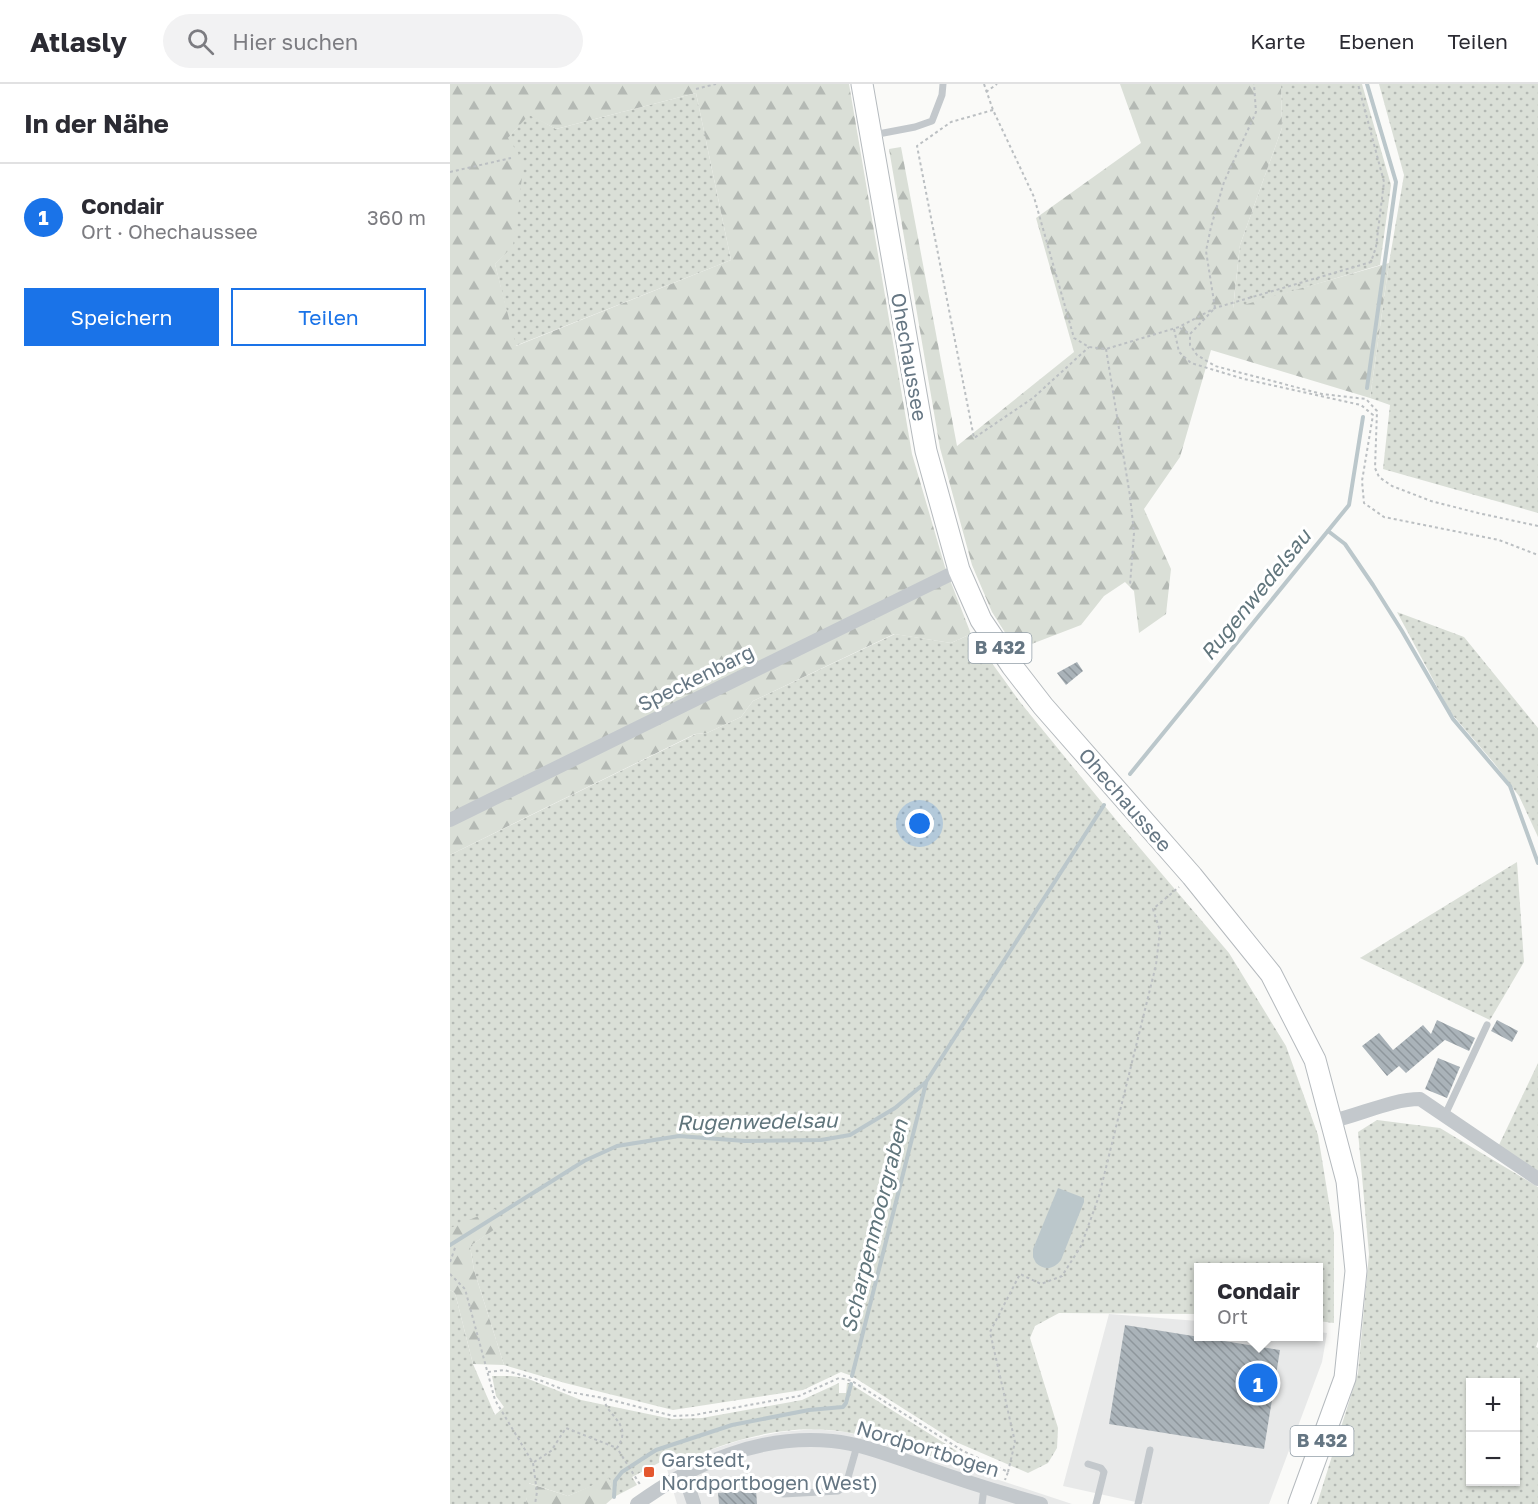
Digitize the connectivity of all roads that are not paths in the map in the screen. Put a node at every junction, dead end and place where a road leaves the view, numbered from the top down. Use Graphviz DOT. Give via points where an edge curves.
graph roads {
  1 [pos="862,84"];
  2 [pos="943,84"];
  3 [pos="871,136"];
  4 [pos="959,570"];
  5 [pos="450,820"];
  6 [pos="1487,1025"];
  7 [pos="1445,1115"];
  8 [pos="1332,1121"];
  9 [pos="1538,1179"];
  10 [pos="857,1446"];
  11 [pos="1150,1450"];
  12 [pos="1088,1464"];
  13 [pos="684,1474"];
  14 [pos="984,1488"];
  15 [pos="783,1494"];
  16 [pos="642,1500"];
  17 [pos="694,1504"];
  18 [pos="982,1504"];
  19 [pos="1041,1504"];
  20 [pos="1096,1504"];
  21 [pos="1138,1504"];
  22 [pos="1299,1504"];
  1 -- 3 [label="main road, Ohechaussee / B 432"];
  2 -- 3 [label="lane" via="932,121"];
  3 -- 4 [label="main road, Ohechaussee / B 432" via="926,451"];
  4 -- 5 [label="street, Speckenbarg"];
  4 -- 8 [label="main road, Ohechaussee / B 432" via="981,620 1012,666 1192,876 1270,974 1315,1060"];
  6 -- 7 [label="lane"];
  7 -- 8 [label="street" via="1420,1099 1410,1099"];
  7 -- 9 [label="street"];
  8 -- 22 [label="main road, Ohechaussee / B 432" via="1347,1181 1356,1271 1345,1378"];
  10 -- 13 [label="street, Nordportbogen" via="832,1441 792,1441 753,1447"];
  10 -- 14 [label="street, Nordportbogen"];
  10 -- 15 [label="lane" via="847,1481 838,1491"];
  11 -- 21 [label="lane"];
  12 -- 20 [label="lane" via="1104,1473"];
  13 -- 16 [label="street, Nordportbogen"];
  13 -- 17 [label="street"];
  14 -- 18 [label="lane"];
  14 -- 19 [label="street, Nordportbogen"];
}
